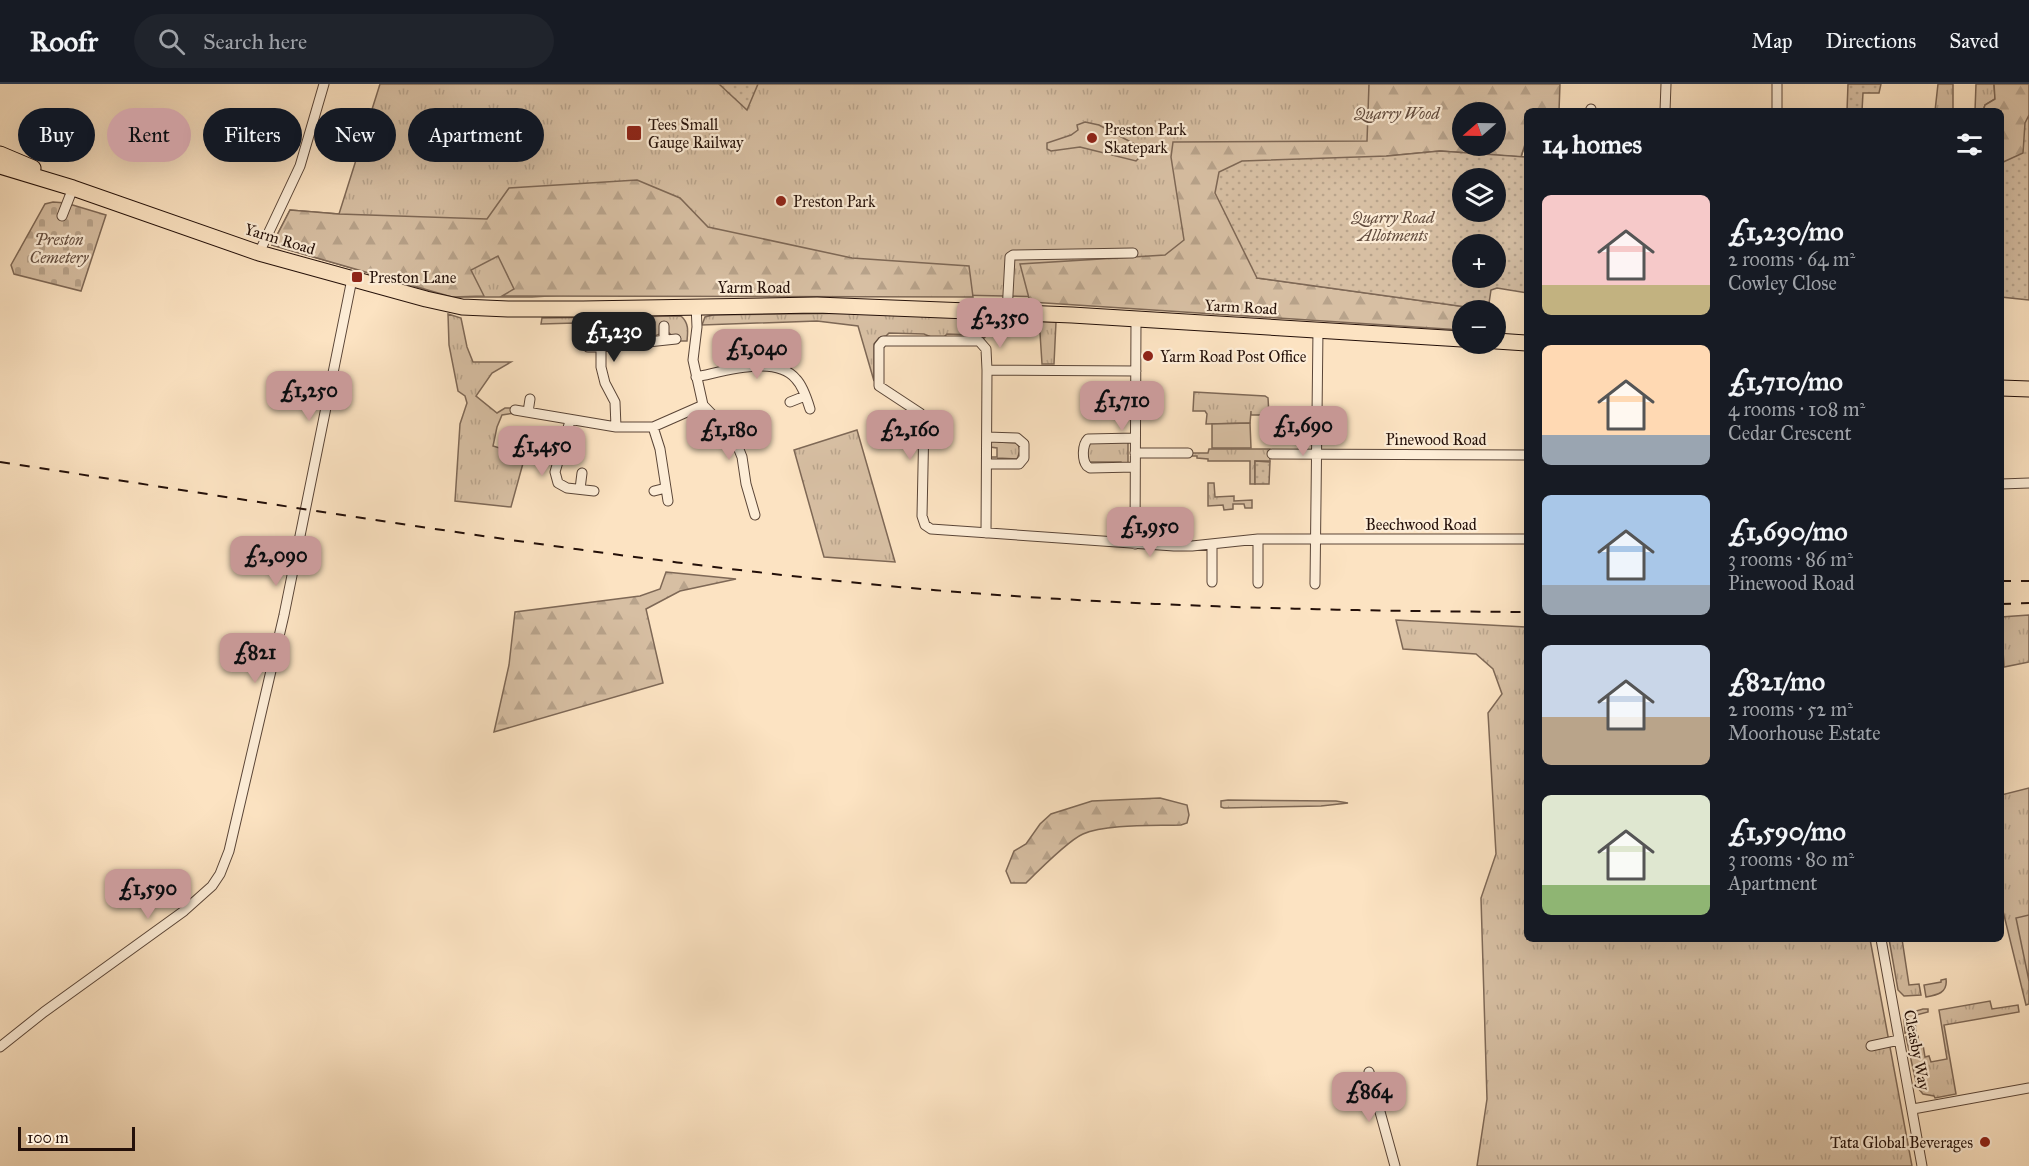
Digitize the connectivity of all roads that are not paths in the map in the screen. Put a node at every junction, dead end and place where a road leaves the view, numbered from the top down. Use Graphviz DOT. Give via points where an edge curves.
graph roads {
  1 [pos="324,84"];
  2 [pos="1665,84"];
  3 [pos="1777,84"];
  4 [pos="1665,108"];
  5 [pos="1777,108"];
  6 [pos="0,154"];
  7 [pos="0,166"];
  8 [pos="68,186"];
  9 [pos="62,216"];
  10 [pos="260,253"];
  11 [pos="1133,253"];
  12 [pos="352,279"];
  13 [pos="696,305"];
  14 [pos="1007,313"];
  15 [pos="1136,320"];
  16 [pos="664,326"];
  17 [pos="1318,330"];
  18 [pos="1452,338"];
  19 [pos="664,339"];
  20 [pos="676,339"];
  21 [pos="1506,342"];
  22 [pos="1524,343"];
  23 [pos="588,347"];
  24 [pos="601,347"];
  25 [pos="987,370"];
  26 [pos="1136,371"];
  27 [pos="696,377"];
  28 [pos="2004,388"];
  29 [pos="2029,389"];
  30 [pos="805,396"];
  31 [pos="530,399"];
  32 [pos="790,402"];
  33 [pos="703,405"];
  34 [pos="810,409"];
  35 [pos="515,410"];
  36 [pos="528,412"];
  37 [pos="570,421"];
  38 [pos="616,427"];
  39 [pos="653,427"];
  40 [pos="987,437"];
  41 [pos="1135,438"];
  42 [pos="1135,453"];
  43 [pos="1188,453"];
  44 [pos="1272,454"];
  45 [pos="1316,454"];
  46 [pos="1524,455"];
  47 [pos="987,464"];
  48 [pos="1135,467"];
  49 [pos="582,473"];
  50 [pos="2029,483"];
  51 [pos="2004,484"];
  52 [pos="666,488"];
  53 [pos="580,489"];
  54 [pos="594,491"];
  55 [pos="654,491"];
  56 [pos="759,493"];
  57 [pos="748,494"];
  58 [pos="669,501"];
  59 [pos="755,515"];
  60 [pos="987,533"];
  61 [pos="1315,538"];
  62 [pos="1258,539"];
  63 [pos="1524,539"];
  64 [pos="1135,544"];
  65 [pos="1212,544"];
  66 [pos="1212,582"];
  67 [pos="1258,583"];
  68 [pos="1315,584"];
  69 [pos="1882,942"];
  70 [pos="1899,1040"];
  71 [pos="1871,1046"];
  72 [pos="0,1047"];
  73 [pos="1369,1072"];
  74 [pos="2029,1088"];
  75 [pos="1913,1109"];
  76 [pos="1395,1166"];
  77 [pos="1922,1166"];
  1 -- 10 [label="street" via="300,166"];
  2 -- 4 [label="street"];
  3 -- 5 [label="street"];
  6 -- 8 [label="main road"];
  7 -- 8 [label="main road"];
  8 -- 9 [label="street"];
  8 -- 10 [label="main road, Yarm Road"];
  10 -- 12 [label="main road, Yarm Road"];
  11 -- 14 [label="street" via="1013,255"];
  12 -- 13 [label="main road, Yarm Road" via="462,306 573,309"];
  12 -- 72 [label="street" via="284,615 229,851 220,874 184,911"];
  13 -- 14 [label="main road, Yarm Road" via="818,305"];
  13 -- 27 [label="street"];
  14 -- 15 [label="main road, Yarm Road"];
  15 -- 17 [label="main road, Yarm Road"];
  15 -- 26 [label="street"];
  16 -- 19 [label="street"];
  17 -- 18 [label="main road, Yarm Road"];
  17 -- 45 [label="street"];
  19 -- 20 [label="street"];
  19 -- 24 [label="street"];
  21 -- 22 [label="main road"];
  23 -- 24 [label="street"];
  24 -- 38 [label="street" via="603,375 615,402"];
  25 -- 26 [label="street"];
  25 -- 40 [label="street"];
  25 -- 60 [label="street, Beechwood Road" via="986,349 979,341 886,339 880,343 879,386 920,413 924,420 925,525 931,529"];
  26 -- 41 [label="street"];
  27 -- 30 [label="street" via="738,368 781,369 796,378"];
  27 -- 33 [label="street"];
  28 -- 29 [label="main road"];
  30 -- 32 [label="street"];
  30 -- 34 [label="street"];
  31 -- 36 [label="street"];
  33 -- 39 [label="street"];
  33 -- 57 [label="street" via="734,437"];
  35 -- 36 [label="street"];
  36 -- 37 [label="street"];
  37 -- 38 [label="street"];
  37 -- 53 [label="street" via="555,472 558,483"];
  38 -- 39 [label="street"];
  39 -- 52 [label="street"];
  40 -- 47 [label="street"];
  40 -- 47 [label="street" via="1017,438 1024,444 1019,464"];
  41 -- 42 [label="street"];
  41 -- 48 [label="street" via="1088,439 1084,444 1084,461 1090,468"];
  42 -- 43 [label="street"];
  42 -- 48 [label="street"];
  44 -- 45 [label="street, Pinewood Road"];
  45 -- 46 [label="street, Pinewood Road"];
  45 -- 61 [label="street"];
  47 -- 60 [label="street"];
  48 -- 64 [label="street"];
  49 -- 53 [label="street"];
  50 -- 51 [label="street"];
  52 -- 55 [label="street"];
  52 -- 58 [label="street"];
  53 -- 54 [label="street"];
  56 -- 57 [label="street"];
  57 -- 59 [label="street"];
  60 -- 64 [label="street, Beechwood Road"];
  61 -- 62 [label="street, Beechwood Road"];
  61 -- 63 [label="street, Beechwood Road"];
  61 -- 68 [label="street"];
  62 -- 65 [label="street, Beechwood Road"];
  62 -- 67 [label="street"];
  64 -- 65 [label="street, Beechwood Road"];
  65 -- 66 [label="street"];
  69 -- 70 [label="street, Cleasby Way"];
  70 -- 71 [label="street"];
  70 -- 75 [label="street, Cleasby Way"];
  73 -- 76 [label="street"];
  74 -- 75 [label="street"];
  75 -- 77 [label="street, Cleasby Way"];
}
